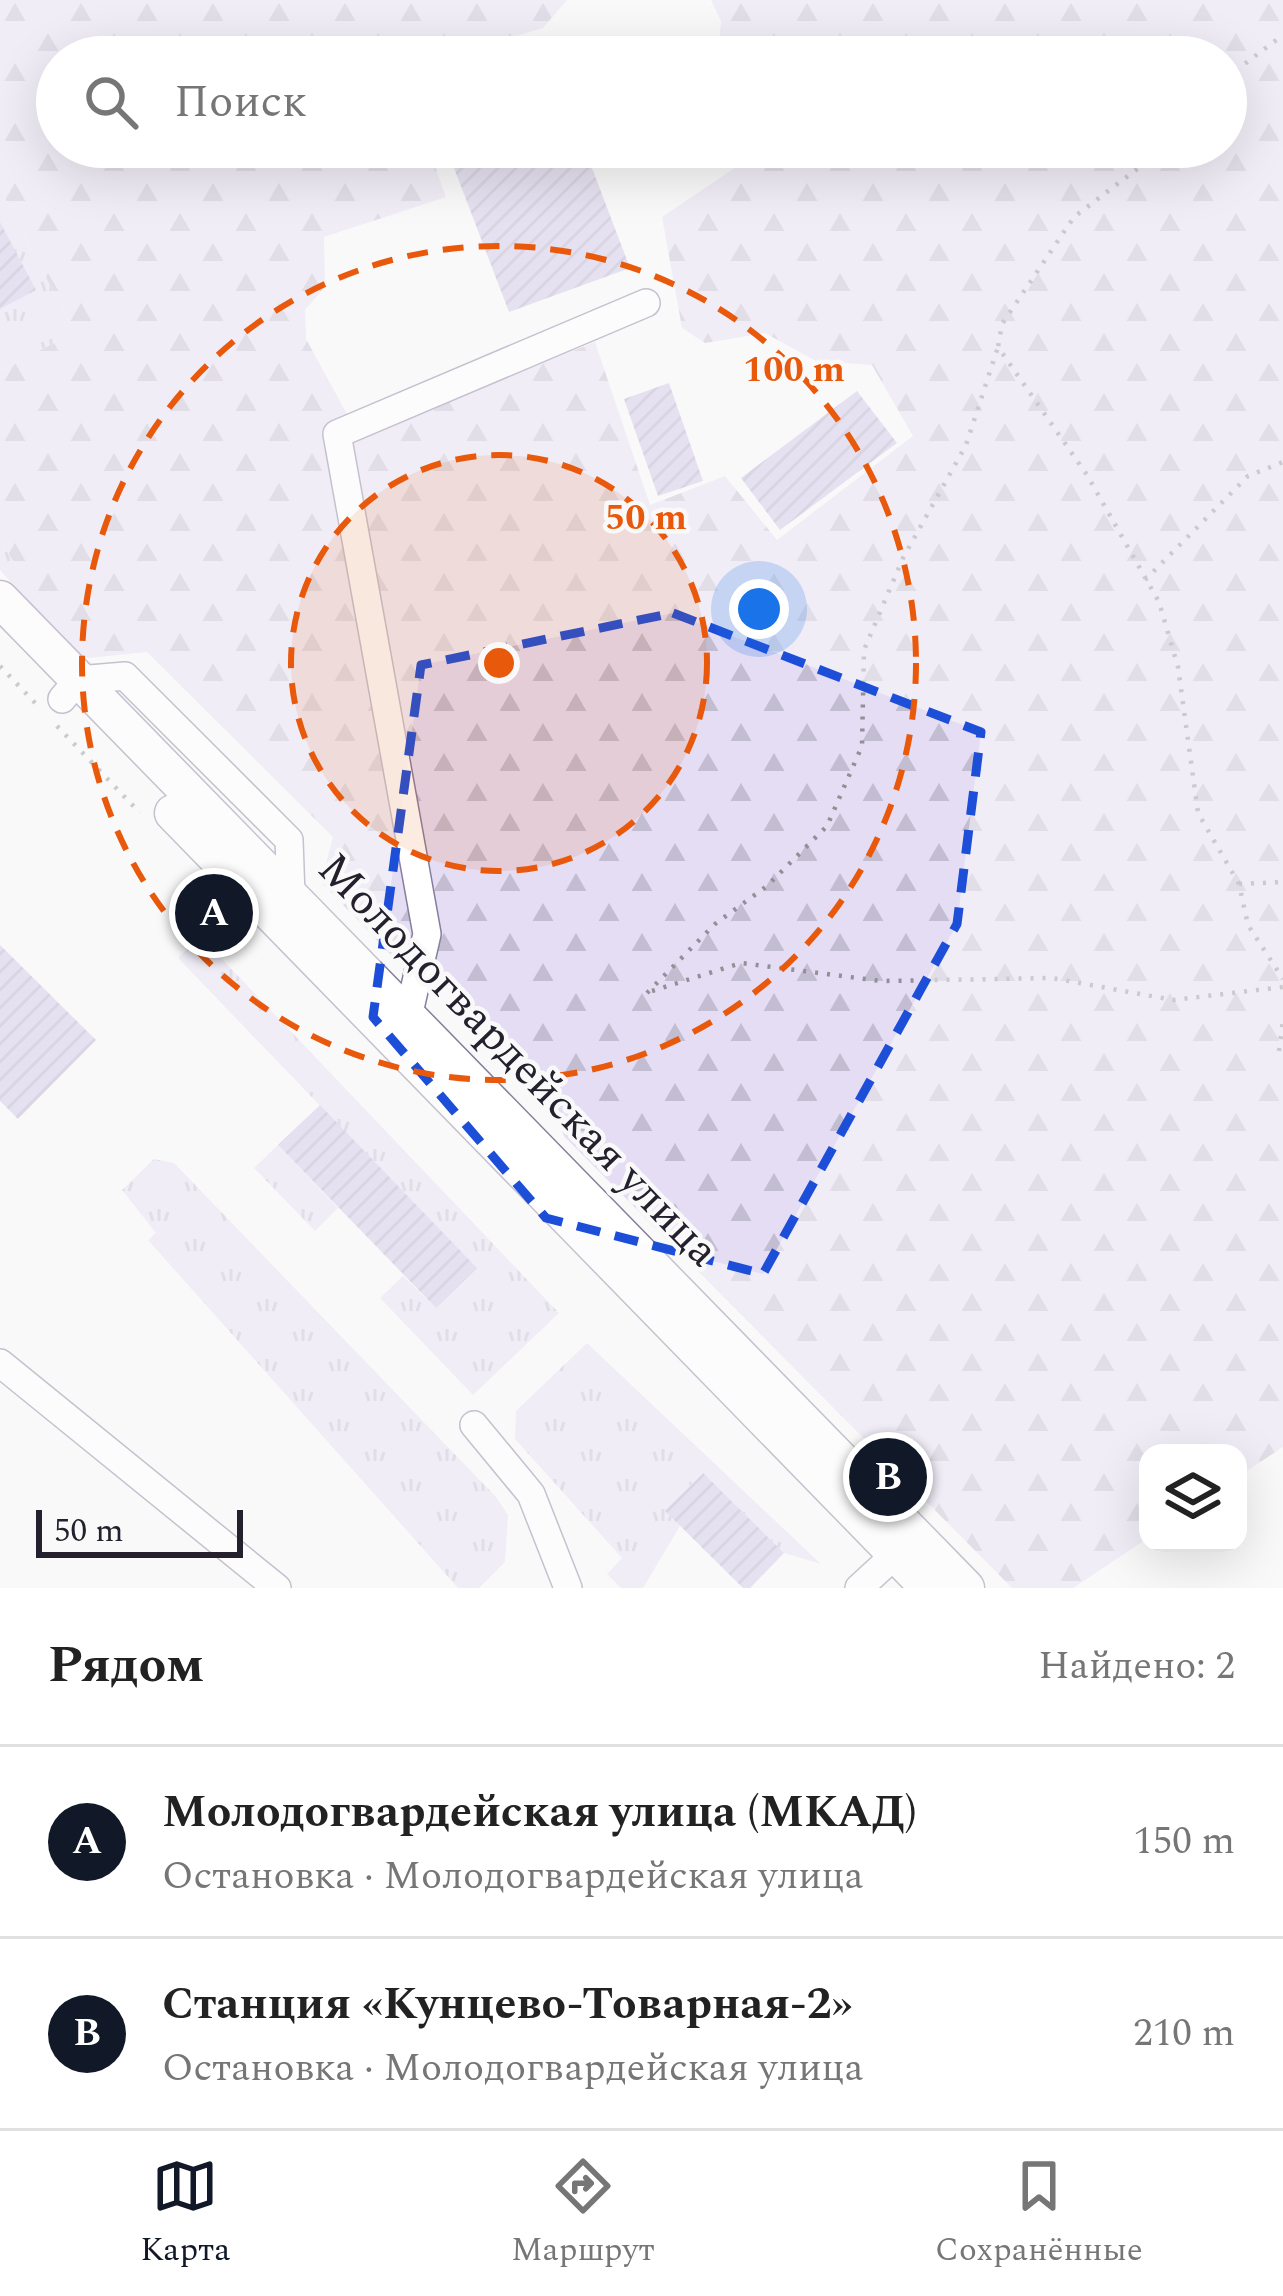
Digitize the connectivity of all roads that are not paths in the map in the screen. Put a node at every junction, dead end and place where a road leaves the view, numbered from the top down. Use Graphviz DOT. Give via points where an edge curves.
graph roads {
  1 [pos="646,302"];
  2 [pos="0,599"];
  3 [pos="0,631"];
  4 [pos="70,689"];
  5 [pos="408,1017"];
  6 [pos="0,1363"];
  7 [pos="474,1425"];
  8 [pos="905,1545"];
  9 [pos="277,1588"];
  10 [pos="568,1588"];
  11 [pos="860,1588"];
  12 [pos="928,1588"];
  13 [pos="966,1588"];
  1 -- 5 [label="lane" via="337,434 428,934"];
  2 -- 4 [label="main road, Молодогвардейская улица"];
  3 -- 4 [label="main road, Молодогвардейская улица"];
  4 -- 5 [label="main road, Молодогвардейская улица" via="208,787 291,896"];
  4 -- 8 [label="main road, Молодогвардейская улица"];
  5 -- 8 [label="main road, Молодогвардейская улица"];
  6 -- 9 [label="lane"];
  7 -- 10 [label="lane" via="531,1494"];
  8 -- 11 [label="lane"];
  8 -- 12 [label="main road, Молодогвардейская улица"];
  8 -- 13 [label="main road, Молодогвардейская улица"];
}
